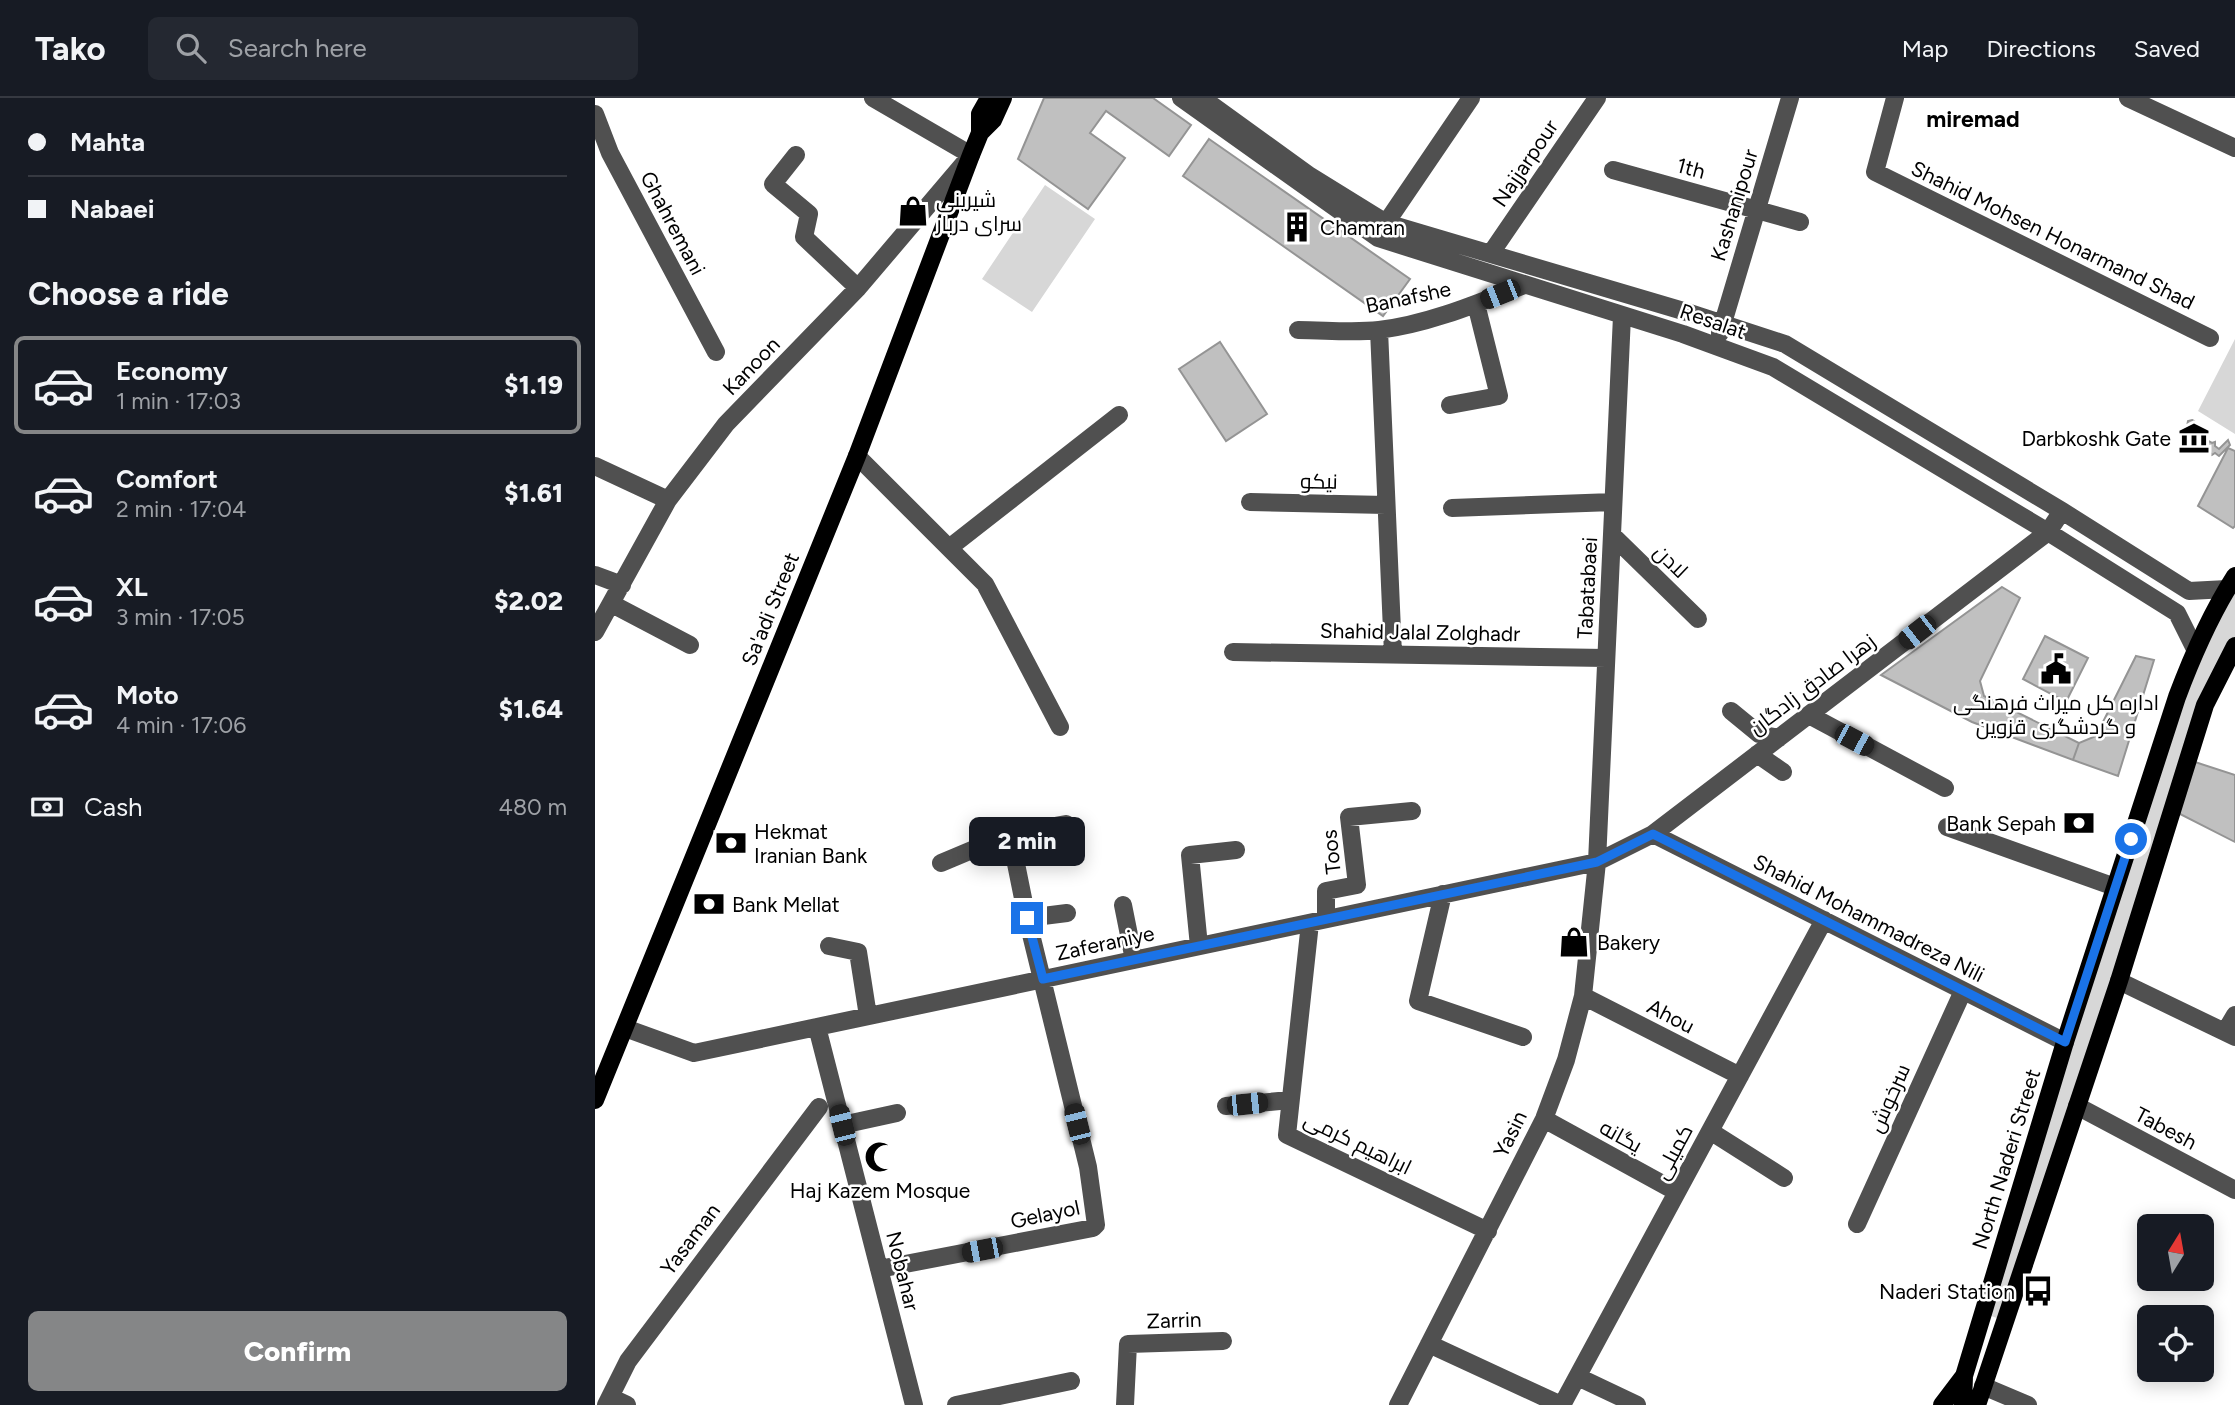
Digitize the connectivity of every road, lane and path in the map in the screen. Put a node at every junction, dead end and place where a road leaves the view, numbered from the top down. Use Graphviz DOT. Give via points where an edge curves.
graph roads {
  1 [pos="873,98"];
  2 [pos="989,98"];
  3 [pos="1003,98"];
  4 [pos="1181,98"];
  5 [pos="1471,98"];
  6 [pos="1597,98"];
  7 [pos="1790,98"];
  8 [pos="1895,98"];
  9 [pos="2128,98"];
  10 [pos="1205,99"];
  11 [pos="595,114"];
  12 [pos="981,133"];
  13 [pos="2235,148"];
  14 [pos="796,155"];
  15 [pos="971,155"];
  16 [pos="1613,170"];
  17 [pos="1756,209"];
  18 [pos="1800,222"];
  19 [pos="1386,223"];
  20 [pos="1491,253"];
  21 [pos="1524,285"];
  22 [pos="858,288"];
  23 [pos="1476,304"];
  24 [pos="1622,316"];
  25 [pos="1722,324"];
  26 [pos="1298,330"];
  27 [pos="1379,330"];
  28 [pos="2210,338"];
  29 [pos="1716,345"];
  30 [pos="716,352"];
  31 [pos="1450,405"];
  32 [pos="1119,415"];
  33 [pos="857,456"];
  34 [pos="595,466"];
  35 [pos="668,500"];
  36 [pos="1250,502"];
  37 [pos="1613,502"];
  38 [pos="1387,505"];
  39 [pos="1453,508"];
  40 [pos="2062,511"];
  41 [pos="2048,532"];
  42 [pos="1612,535"];
  43 [pos="949,548"];
  44 [pos="595,575"];
  45 [pos="2231,582"];
  46 [pos="622,585"];
  47 [pos="612,604"];
  48 [pos="1698,619"];
  49 [pos="595,632"];
  50 [pos="690,645"];
  51 [pos="2235,646"];
  52 [pos="2195,649"];
  53 [pos="1233,652"];
  54 [pos="1393,654"];
  55 [pos="1607,657"];
  56 [pos="1731,711"];
  57 [pos="1809,715"];
  58 [pos="1060,727"];
  59 [pos="1779,738"];
  60 [pos="1757,754"];
  61 [pos="1783,772"];
  62 [pos="1945,788"];
  63 [pos="1412,811"];
  64 [pos="1066,824"];
  65 [pos="1947,827"];
  66 [pos="1010,834"];
  67 [pos="1653,834"];
  68 [pos="1236,850"];
  69 [pos="1597,862"];
  70 [pos="941,863"];
  71 [pos="2115,887"];
  72 [pos="1443,894"];
  73 [pos="1123,905"];
  74 [pos="1067,913"];
  75 [pos="1027,918"];
  76 [pos="1823,920"];
  77 [pos="1318,921"];
  78 [pos="829,946"];
  79 [pos="1199,946"];
  80 [pos="1133,960"];
  81 [pos="1043,979"];
  82 [pos="2119,981"];
  83 [pos="1963,990"];
  84 [pos="1583,996"];
  85 [pos="2235,1015"];
  86 [pos="868,1017"];
  87 [pos="817,1027"];
  88 [pos="625,1028"];
  89 [pos="2230,1034"];
  90 [pos="1523,1037"];
  91 [pos="2065,1042"];
  92 [pos="1740,1076"];
  93 [pos="595,1100"];
  94 [pos="1290,1100"];
  95 [pos="1226,1106"];
  96 [pos="2077,1106"];
  97 [pos="819,1107"];
  98 [pos="897,1114"];
  99 [pos="1544,1119"];
  100 [pos="842,1125"];
  101 [pos="1710,1131"];
  102 [pos="1784,1178"];
  103 [pos="2235,1190"];
  104 [pos="1677,1192"];
  105 [pos="1857,1224"];
  106 [pos="1488,1231"];
  107 [pos="879,1269"];
  108 [pos="1223,1341"];
  109 [pos="1429,1344"];
  110 [pos="1964,1376"];
  111 [pos="1577,1377"];
  112 [pos="1071,1381"];
  113 [pos="1983,1386"];
  114 [pos="608,1401"];
  115 [pos="627,1405"];
  116 [pos="914,1405"];
  117 [pos="956,1405"];
  118 [pos="1125,1405"];
  119 [pos="1398,1405"];
  120 [pos="1562,1405"];
  121 [pos="1637,1405"];
  122 [pos="1942,1405"];
  123 [pos="1963,1405"];
  124 [pos="1980,1405"];
  125 [pos="2028,1405"];
  1 -- 15 [label="street"];
  2 -- 12 [label="main road, Sa'adi Street" via="981,114"];
  3 -- 12 [label="main road, Sa'adi Street"];
  4 -- 21 [label="street, Resalat" via="1378,238"];
  5 -- 19 [label="street"];
  6 -- 20 [label="street, Najjarpour"];
  7 -- 17 [label="street, Kashanipour"];
  8 -- 28 [label="street, Shahid Mohsen Honarmand Shad" via="1875,172"];
  9 -- 13 [label="street"];
  10 -- 19 [label="street, Resalat" via="1310,176"];
  11 -- 30 [label="street, Ghahremani" via="610,153"];
  12 -- 15 [label="main road, Sa'adi Street"];
  14 -- 22 [label="street" via="773,184 809,214 804,237"];
  15 -- 22 [label="street, Kanoon"];
  15 -- 33 [label="main road, Sa'adi Street"];
  16 -- 17 [label="street, 1th"];
  17 -- 18 [label="street, 1th"];
  17 -- 25 [label="street, Kashanipour"];
  19 -- 20 [label="street, Resalat"];
  20 -- 25 [label="street, Resalat"];
  21 -- 23 [label="street, Banafshe"];
  21 -- 24 [label="street, Resalat"];
  22 -- 35 [label="street, Kanoon" via="726,424"];
  23 -- 27 [label="street, Banafshe"];
  23 -- 31 [label="street" via="1499,396"];
  24 -- 29 [label="street, Resalat"];
  24 -- 37 [label="street, Tabatabaei"];
  25 -- 29 [label="street, Kashanipour"];
  25 -- 40 [label="street, Resalat" via="1785,344"];
  26 -- 27 [label="street, Banafshe"];
  27 -- 38 [label="street"];
  29 -- 41 [label="street, Resalat" via="1773,367"];
  32 -- 43 [label="street"];
  33 -- 43 [label="street"];
  33 -- 88 [label="main road, Sa'adi Street"];
  34 -- 35 [label="street"];
  35 -- 46 [label="street, Kanoon"];
  36 -- 38 [label="street, نیکو"];
  37 -- 39 [label="street"];
  37 -- 42 [label="street, Tabatabaei"];
  38 -- 54 [label="street"];
  40 -- 41 [label="street, زهرا صادق زادگان"];
  40 -- 45 [label="street, Resalat" via="2189,591"];
  41 -- 52 [label="street, Resalat" via="2177,613"];
  41 -- 57 [label="street, زهرا صادق زادگان"];
  42 -- 48 [label="street, لادن"];
  42 -- 55 [label="street, Tabatabaei"];
  43 -- 58 [label="street" via="985,584"];
  44 -- 46 [label="street"];
  45 -- 52 [label="main road, North Naderi Street"];
  46 -- 47 [label="street, Kanoon"];
  47 -- 49 [label="street, Kanoon"];
  47 -- 50 [label="street"];
  51 -- 82 [label="main road" via="2205,705"];
  52 -- 71 [label="main road, North Naderi Street"];
  53 -- 54 [label="street, Shahid Jalal Zolghadr"];
  54 -- 55 [label="street, Shahid Jalal Zolghadr"];
  55 -- 69 [label="street, Tabatabaei"];
  56 -- 59 [label="street" via="1759,733"];
  57 -- 59 [label="street, زهرا صادق زادگان"];
  57 -- 62 [label="street"];
  59 -- 60 [label="street, زهرا صادق زادگان"];
  60 -- 61 [label="street"];
  60 -- 67 [label="street, زهرا صادق زادگان"];
  63 -- 77 [label="street, Toos" via="1349,817 1357,885 1326,891"];
  64 -- 66 [label="street"];
  65 -- 71 [label="street"];
  66 -- 70 [label="street"];
  66 -- 75 [label="street"];
  67 -- 69 [label="street, زهرا صادق زادگان"];
  67 -- 76 [label="street, Shahid Mohammadreza Nili"];
  68 -- 79 [label="street" via="1190,855"];
  69 -- 72 [label="street, Zaferaniye"];
  69 -- 84 [label="street, Yasin"];
  71 -- 91 [label="main road, North Naderi Street"];
  72 -- 77 [label="street, Zaferaniye"];
  72 -- 90 [label="street" via="1417,1001"];
  73 -- 80 [label="street"];
  74 -- 75 [label="street"];
  75 -- 81 [label="street"];
  76 -- 83 [label="street, Shahid Mohammadreza Nili"];
  76 -- 92 [label="street, کمیلی"];
  77 -- 79 [label="street, Zaferaniye"];
  77 -- 94 [label="street, ابراهیم کرمی"];
  78 -- 86 [label="street" via="858,952"];
  79 -- 80 [label="street, Zaferaniye"];
  80 -- 81 [label="street, Zaferaniye"];
  81 -- 86 [label="street, Zaferaniye"];
  81 -- 107 [label="street, Gelayol" via="1088,1167 1096,1225"];
  82 -- 89 [label="street"];
  82 -- 96 [label="main road"];
  83 -- 91 [label="street, Shahid Mohammadreza Nili"];
  83 -- 105 [label="street, سرخوش"];
  84 -- 92 [label="street, Ahou"];
  84 -- 99 [label="street, Yasin"];
  85 -- 89 [label="street"];
  86 -- 87 [label="street, Zaferaniye"];
  87 -- 88 [label="street, Zaferaniye" via="694,1053"];
  87 -- 100 [label="street, Nobahar"];
  88 -- 93 [label="main road, Sa'adi Street"];
  91 -- 110 [label="main road, North Naderi Street"];
  92 -- 101 [label="street, کمیلی"];
  94 -- 95 [label="street"];
  94 -- 106 [label="street, ابراهیم کرمی" via="1287,1135"];
  96 -- 103 [label="street, Tabesh"];
  96 -- 113 [label="main road"];
  97 -- 114 [label="street, Yasaman" via="635,1351"];
  98 -- 100 [label="street"];
  99 -- 104 [label="street, یگانه"];
  99 -- 106 [label="street, Yasin"];
  100 -- 107 [label="street, Nobahar"];
  101 -- 102 [label="street"];
  101 -- 104 [label="street, کمیلی"];
  104 -- 111 [label="street, کمیلی"];
  106 -- 109 [label="street, Yasin"];
  107 -- 116 [label="street, Nobahar"];
  108 -- 118 [label="street, Zarrin" via="1128,1344"];
  109 -- 119 [label="street, Yasin"];
  109 -- 120 [label="street"];
  110 -- 122 [label="main road"];
  110 -- 123 [label="main road, North Naderi Street"];
  111 -- 120 [label="street, کمیلی"];
  111 -- 121 [label="street"];
  112 -- 117 [label="street"];
  113 -- 124 [label="main road"];
  113 -- 125 [label="street"];
  114 -- 115 [label="street"];
}
